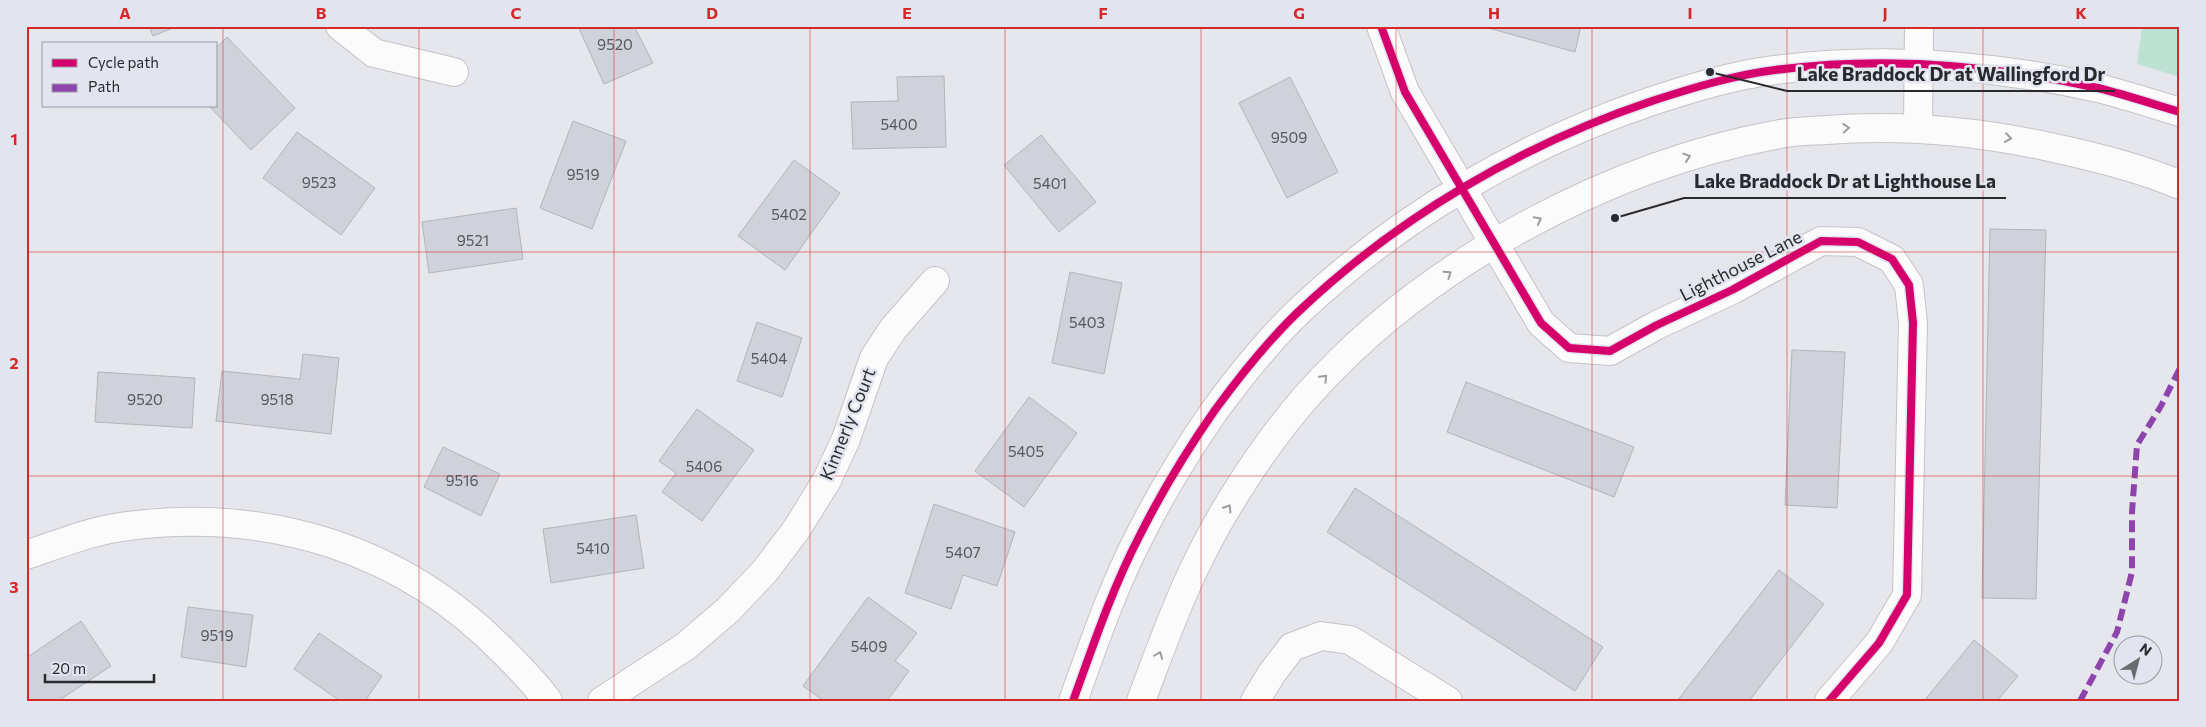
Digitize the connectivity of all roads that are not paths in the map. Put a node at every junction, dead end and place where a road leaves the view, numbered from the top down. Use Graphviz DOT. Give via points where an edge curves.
graph roads {
  1 [pos="340,26"];
  2 [pos="1381,26"];
  3 [pos="1920,26"];
  4 [pos="1918,64"];
  5 [pos="454,72"];
  6 [pos="2180,112"];
  7 [pos="1918,127"];
  8 [pos="2180,185"];
  9 [pos="1462,187"];
  10 [pos="1495,243"];
  11 [pos="935,282"];
  12 [pos="26,556"];
  13 [pos="548,701"];
  14 [pos="602,701"];
  15 [pos="1073,701"];
  16 [pos="1142,701"];
  17 [pos="1255,701"];
  18 [pos="1448,701"];
  19 [pos="1829,701"];
  1 -- 5 [label="street" via="374,53"];
  2 -- 9 [label="street, Lighthouse Lane" via="1405,92"];
  3 -- 4 [label="street"];
  4 -- 6 [label="street" via="2012,73 2100,88"];
  4 -- 7 [label="street"];
  4 -- 9 [label="street" via="1850,64 1774,70 1691,88 1608,116"];
  7 -- 8 [label="street, one-way" via="2014,139 2084,155"];
  10 -- 7 [label="street, one-way" via="1566,204 1631,175 1708,150 1783,133"];
  9 -- 10 [label="street, Lighthouse Lane"];
  9 -- 15 [label="street" via="1399,230 1297,314 1256,357 1214,412 1137,539"];
  16 -- 10 [label="street, one-way" via="1195,567 1266,449 1305,398 1341,359 1383,323"];
  10 -- 19 [label="street, Lighthouse Lane" via="1540,323 1569,348 1610,350 1732,290 1821,241 1858,242 1892,259 1908,285 1912,323 1907,595 1879,642"];
  11 -- 14 [label="street, Kinnerly Court" via="893,329 874,358 846,439 827,480 796,530 765,571 728,610 686,646"];
  12 -- 13 [label="street" via="83,535 126,526 176,522 220,522 321,540 403,573 443,598 484,631"];
  17 -- 18 [label="street" via="1292,647 1321,636 1350,640"];
}
